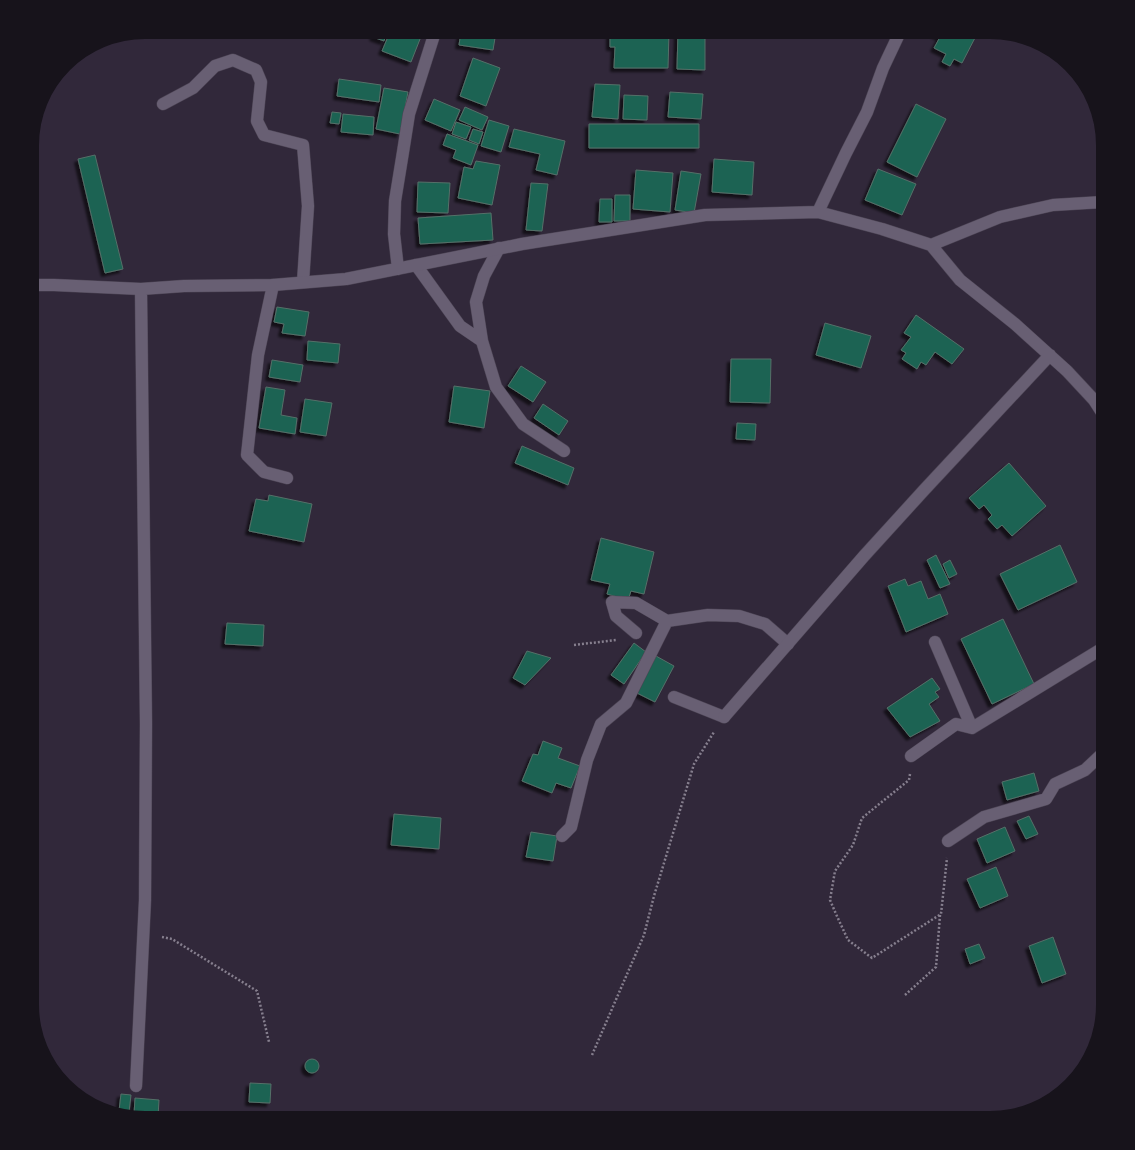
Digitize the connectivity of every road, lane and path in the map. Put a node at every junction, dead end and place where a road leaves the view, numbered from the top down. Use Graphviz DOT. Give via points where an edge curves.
graph roads {
  1 [pos="433,39"];
  2 [pos="897,39"];
  3 [pos="164,104"];
  4 [pos="1096,202"];
  5 [pos="818,212"];
  6 [pos="931,245"];
  7 [pos="499,248"];
  8 [pos="416,265"];
  9 [pos="398,269"];
  10 [pos="303,282"];
  11 [pos="39,285"];
  12 [pos="273,285"];
  13 [pos="141,289"];
  14 [pos="482,341"];
  15 [pos="1050,355"];
  16 [pos="1096,405"];
  17 [pos="564,451"];
  18 [pos="287,478"];
  19 [pos="667,621"];
  20 [pos="636,633"];
  21 [pos="935,642"];
  22 [pos="788,644"];
  23 [pos="1096,652"];
  24 [pos="674,696"];
  25 [pos="724,717"];
  26 [pos="972,728"];
  27 [pos="911,756"];
  28 [pos="1096,760"];
  29 [pos="562,836"];
  30 [pos="948,841"];
  31 [pos="940,914"];
  32 [pos="143,934"];
  33 [pos="905,995"];
  34 [pos="269,1042"];
  35 [pos="592,1055"];
  36 [pos="136,1086"];
  1 -- 9 [label="street" via="409,114 402,152 395,201 394,234"];
  2 -- 5 [label="street" via="867,112"];
  3 -- 10 [label="street" via="193,88 215,66 233,60 256,70 261,82 256,121 264,135 303,145 308,206"];
  4 -- 6 [label="street" via="1054,205 1000,217"];
  5 -- 6 [label="street"];
  5 -- 7 [label="street" via="705,215"];
  6 -- 15 [label="street" via="960,280"];
  7 -- 8 [label="street"];
  7 -- 14 [label="street" via="484,276 476,302"];
  8 -- 9 [label="street"];
  8 -- 14 [label="street" via="460,326"];
  9 -- 10 [label="street" via="346,279"];
  10 -- 12 [label="street"];
  11 -- 13 [label="street"];
  12 -- 13 [label="street"];
  12 -- 18 [label="street" via="258,355 247,455 264,472"];
  13 -- 32 [label="street" via="146,723"];
  14 -- 17 [label="street" via="496,387 523,424"];
  15 -- 16 [label="street"];
  15 -- 22 [label="street" via="920,494"];
  19 -- 20 [label="street" via="636,603 612,602 616,616"];
  19 -- 22 [label="street" via="708,615 739,616 764,624"];
  19 -- 29 [label="street" via="626,703 601,724 587,760 571,827"];
  21 -- 26 [label="street"];
  22 -- 25 [label="street"];
  23 -- 26 [label="street"];
  24 -- 25 [label="street"];
  25 -- 35 [label="path" via="694,764 644,935"];
  26 -- 27 [label="street" via="956,724"];
  27 -- 31 [label="path" via="910,780 862,818 852,845 834,871 830,900 848,940 872,958"];
  28 -- 30 [label="street" via="1085,770 1055,784 1046,799 984,817"];
  30 -- 31 [label="path"];
  31 -- 33 [label="path" via="936,967"];
  32 -- 34 [label="path" via="172,939 257,991"];
  32 -- 36 [label="street"];
}
